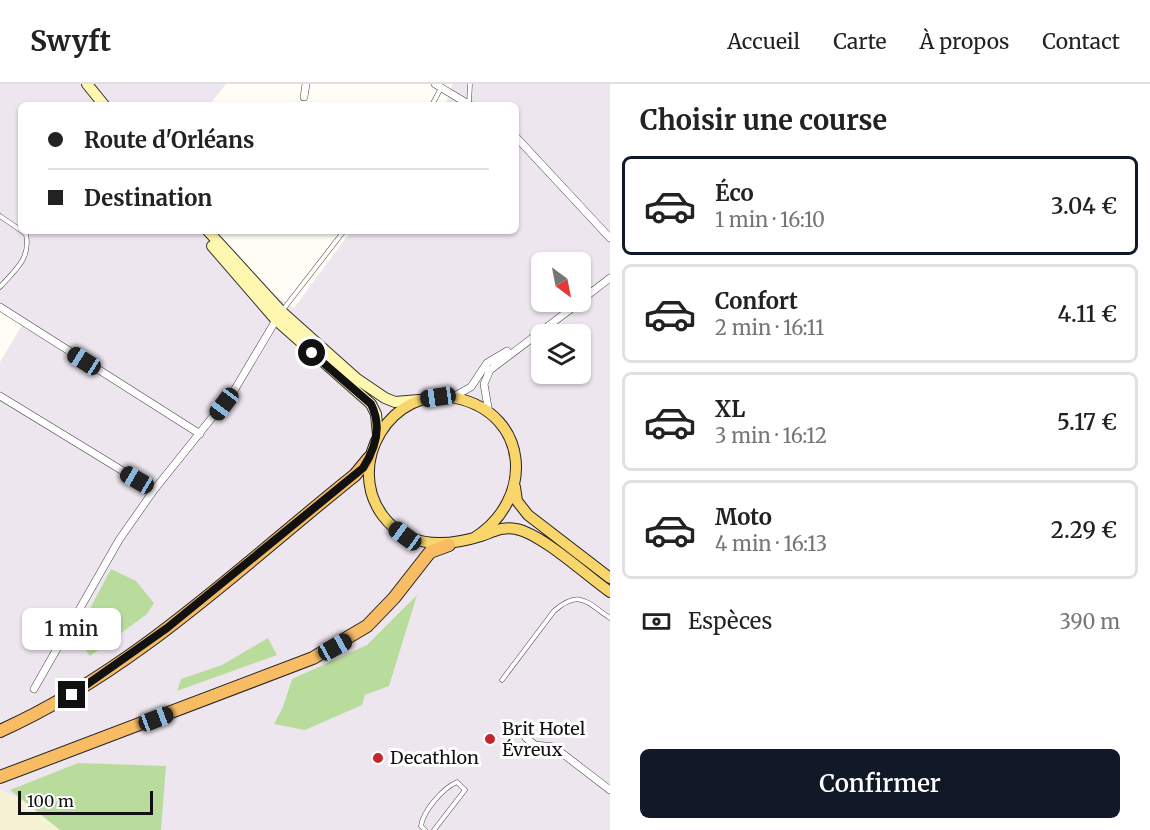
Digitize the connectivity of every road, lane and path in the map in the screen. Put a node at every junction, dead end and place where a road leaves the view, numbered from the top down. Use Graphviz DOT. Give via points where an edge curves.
graph roads {
  1 [pos="87,84"];
  2 [pos="306,84"];
  3 [pos="470,84"];
  4 [pos="440,85"];
  5 [pos="304,97"];
  6 [pos="102,102"];
  7 [pos="433,102"];
  8 [pos="465,102"];
  9 [pos="469,102"];
  10 [pos="519,140"];
  11 [pos="0,216"];
  12 [pos="18,228"];
  13 [pos="26,234"];
  14 [pos="203,234"];
  15 [pos="211,234"];
  16 [pos="342,234"];
  17 [pos="610,238"];
  18 [pos="610,278"];
  19 [pos="0,287"];
  20 [pos="591,293"];
  21 [pos="0,307"];
  22 [pos="565,312"];
  23 [pos="279,316"];
  24 [pos="520,346"];
  25 [pos="0,396"];
  26 [pos="451,397"];
  27 [pos="425,399"];
  28 [pos="489,413"];
  29 [pos="200,434"];
  30 [pos="378,435"];
  31 [pos="369,458"];
  32 [pos="515,486"];
  33 [pos="154,490"];
  34 [pos="474,538"];
  35 [pos="449,545"];
  36 [pos="610,578"];
  37 [pos="610,592"];
  38 [pos="610,618"];
  39 [pos="502,680"];
  40 [pos="34,689"];
  41 [pos="0,731"];
  42 [pos="526,738"];
  43 [pos="0,777"];
  44 [pos="610,790"];
  45 [pos="425,830"];
  46 [pos="434,830"];
  1 -- 6 [label="main road"];
  2 -- 5 [label="street"];
  3 -- 9 [label="lane"];
  4 -- 7 [label="lane"];
  4 -- 8 [label="street"];
  10 -- 17 [label="street"];
  11 -- 12 [label="lane"];
  13 -- 19 [label="lane" via="28,248 21,263"];
  14 -- 23 [label="main road" via="232,272"];
  15 -- 23 [label="main road"];
  16 -- 23 [label="lane"];
  18 -- 20 [label="street"];
  21 -- 29 [label="street"];
  22 -- 24 [label="street"];
  23 -- 27 [label="main road" via="375,393 395,402"];
  23 -- 29 [label="street" via="235,388"];
  23 -- 30 [label="main road" via="371,404"];
  24 -- 26 [label="street" via="490,360 471,387"];
  24 -- 28 [label="street" via="499,361 486,377 484,392"];
  25 -- 33 [label="street"];
  26 -- 27 [label="main road"];
  26 -- 28 [label="main road"];
  27 -- 30 [label="main road" via="398,413"];
  28 -- 32 [label="main road" via="504,430 514,451"];
  29 -- 33 [label="street"];
  30 -- 31 [label="main road"];
  31 -- 35 [label="main road" via="370,488 383,516 405,536"];
  31 -- 41 [label="highway" via="355,475 120,664 72,695"];
  32 -- 34 [label="main road" via="501,517"];
  32 -- 36 [label="main road" via="518,501 528,515"];
  33 -- 40 [label="street" via="119,540"];
  34 -- 35 [label="main road"];
  34 -- 37 [label="main road" via="496,530 517,529 533,536"];
  35 -- 43 [label="highway" via="430,552 368,626 313,658"];
  38 -- 39 [label="lane" via="582,598 565,602"];
  42 -- 44 [label="street" via="535,746 554,747"];
  45 -- 46 [label="lane" via="422,818 448,785 457,782 465,790"];
}
